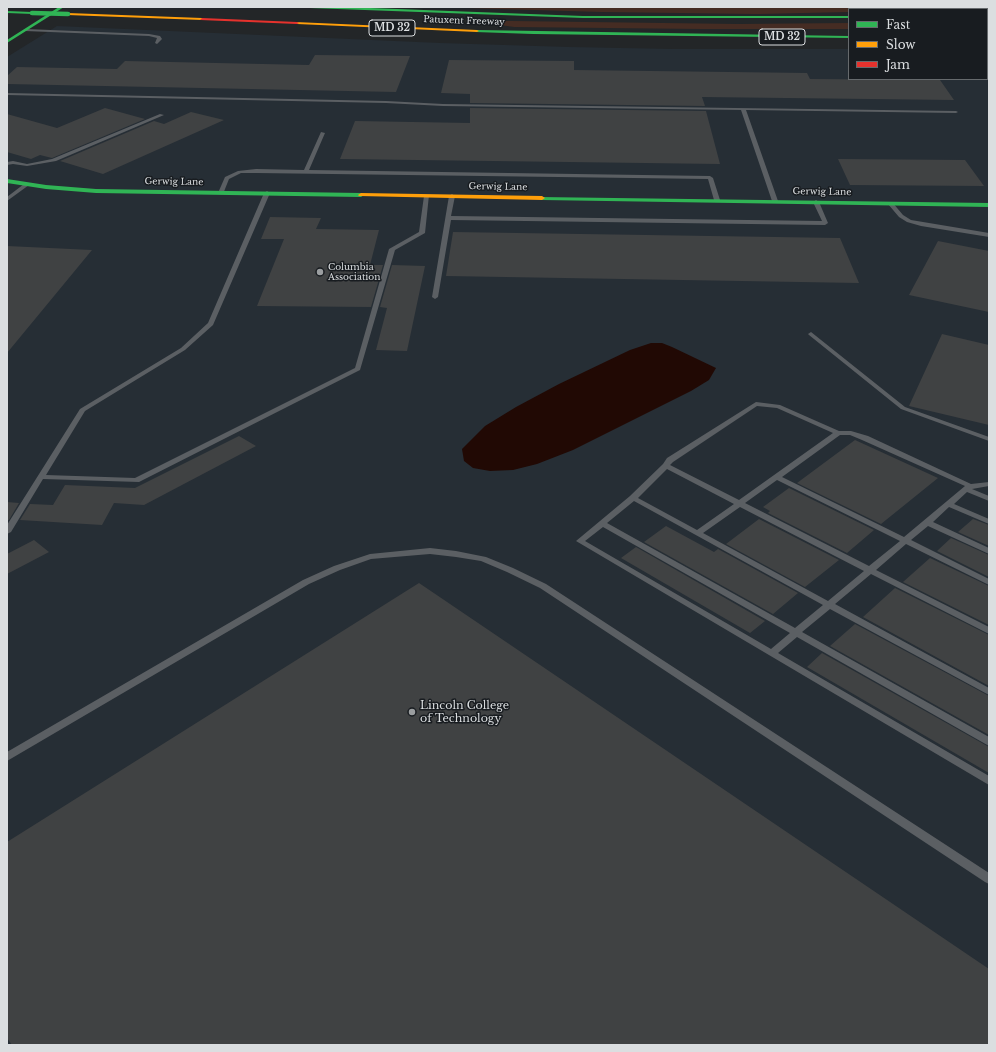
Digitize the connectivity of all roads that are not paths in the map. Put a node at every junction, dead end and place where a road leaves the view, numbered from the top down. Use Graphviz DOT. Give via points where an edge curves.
graph roads {
  1 [pos="310,7"];
  2 [pos="65,11"];
  3 [pos="7,12"];
  4 [pos="848,17"];
  5 [pos="7,29"];
  6 [pos="26,30"];
  7 [pos="848,37"];
  8 [pos="7,42"];
  9 [pos="157,43"];
  10 [pos="7,94"];
  11 [pos="743,109"];
  12 [pos="956,112"];
  13 [pos="162,115"];
  14 [pos="323,133"];
  15 [pos="7,164"];
  16 [pos="306,172"];
  17 [pos="7,182"];
  18 [pos="26,185"];
  19 [pos="221,193"];
  20 [pos="267,194"];
  21 [pos="427,196"];
  22 [pos="452,196"];
  23 [pos="7,199"];
  24 [pos="717,200"];
  25 [pos="775,201"];
  26 [pos="816,202"];
  27 [pos="890,204"];
  28 [pos="989,205"];
  29 [pos="448,218"];
  30 [pos="989,235"];
  31 [pos="435,296"];
  32 [pos="811,334"];
  33 [pos="838,433"];
  34 [pos="989,439"];
  35 [pos="666,466"];
  36 [pos="41,477"];
  37 [pos="776,477"];
  38 [pos="989,484"];
  39 [pos="968,487"];
  40 [pos="632,498"];
  41 [pos="989,499"];
  42 [pos="740,503"];
  43 [pos="948,504"];
  44 [pos="927,522"];
  45 [pos="989,522"];
  46 [pos="602,523"];
  47 [pos="7,532"];
  48 [pos="698,533"];
  49 [pos="905,540"];
  50 [pos="989,551"];
  51 [pos="870,570"];
  52 [pos="989,582"];
  53 [pos="829,605"];
  54 [pos="989,631"];
  55 [pos="796,633"];
  56 [pos="772,653"];
  57 [pos="989,692"];
  58 [pos="989,742"];
  59 [pos="7,757"];
  60 [pos="989,781"];
  61 [pos="989,879"];
  1 -- 4 [label="main road, Patuxent Freeway / MD 32" via="576,16"];
  2 -- 3 [label="main road, Patuxent Freeway / MD 32, bridge"];
  2 -- 6 [label="main road"];
  2 -- 7 [label="main road, Patuxent Freeway / MD 32" via="533,33"];
  5 -- 6 [label="main road"];
  6 -- 8 [label="main road"];
  6 -- 9 [label="lane" via="149,35 159,37"];
  10 -- 11 [label="lane" via="443,105"];
  11 -- 12 [label="lane"];
  11 -- 25 [label="lane"];
  13 -- 15 [label="lane" via="54,160 32,164"];
  14 -- 16 [label="lane"];
  16 -- 19 [label="lane" via="240,172 227,178"];
  16 -- 24 [label="lane" via="710,178"];
  17 -- 18 [label="main road, Gerwig Lane"];
  18 -- 19 [label="main road, Gerwig Lane" via="96,191"];
  18 -- 23 [label="lane"];
  19 -- 20 [label="main road, Gerwig Lane"];
  20 -- 21 [label="main road, Gerwig Lane"];
  20 -- 36 [label="lane" via="211,324 183,349 82,410"];
  21 -- 22 [label="main road, Gerwig Lane"];
  21 -- 36 [label="lane" via="422,233 392,250 358,369 136,480"];
  22 -- 24 [label="main road, Gerwig Lane"];
  22 -- 29 [label="lane"];
  24 -- 25 [label="main road, Gerwig Lane"];
  25 -- 26 [label="main road, Gerwig Lane"];
  26 -- 27 [label="main road, Gerwig Lane"];
  26 -- 29 [label="lane" via="825,223"];
  27 -- 28 [label="main road, Gerwig Lane"];
  27 -- 30 [label="lane" via="909,221"];
  29 -- 31 [label="lane"];
  32 -- 34 [label="lane" via="904,408"];
  33 -- 35 [label="lane" via="778,406 756,404 670,460"];
  33 -- 37 [label="lane"];
  33 -- 39 [label="lane" via="851,433 865,438"];
  35 -- 40 [label="lane"];
  35 -- 42 [label="lane"];
  36 -- 47 [label="lane"];
  37 -- 42 [label="lane"];
  37 -- 49 [label="lane"];
  38 -- 39 [label="lane"];
  39 -- 41 [label="lane"];
  39 -- 43 [label="lane"];
  40 -- 46 [label="lane"];
  40 -- 48 [label="lane"];
  42 -- 48 [label="lane"];
  42 -- 51 [label="lane"];
  43 -- 44 [label="lane"];
  43 -- 45 [label="lane"];
  44 -- 49 [label="lane"];
  44 -- 50 [label="lane"];
  46 -- 55 [label="lane"];
  46 -- 56 [label="lane" via="580,540"];
  48 -- 53 [label="lane"];
  49 -- 51 [label="lane"];
  49 -- 52 [label="lane"];
  51 -- 53 [label="lane"];
  51 -- 54 [label="lane"];
  53 -- 55 [label="lane"];
  53 -- 57 [label="lane"];
  55 -- 56 [label="lane"];
  55 -- 58 [label="lane"];
  56 -- 60 [label="lane"];
  59 -- 61 [label="lane" via="312,580 337,568 370,557 400,553 430,551 456,554 484,559 543,586"];
}
